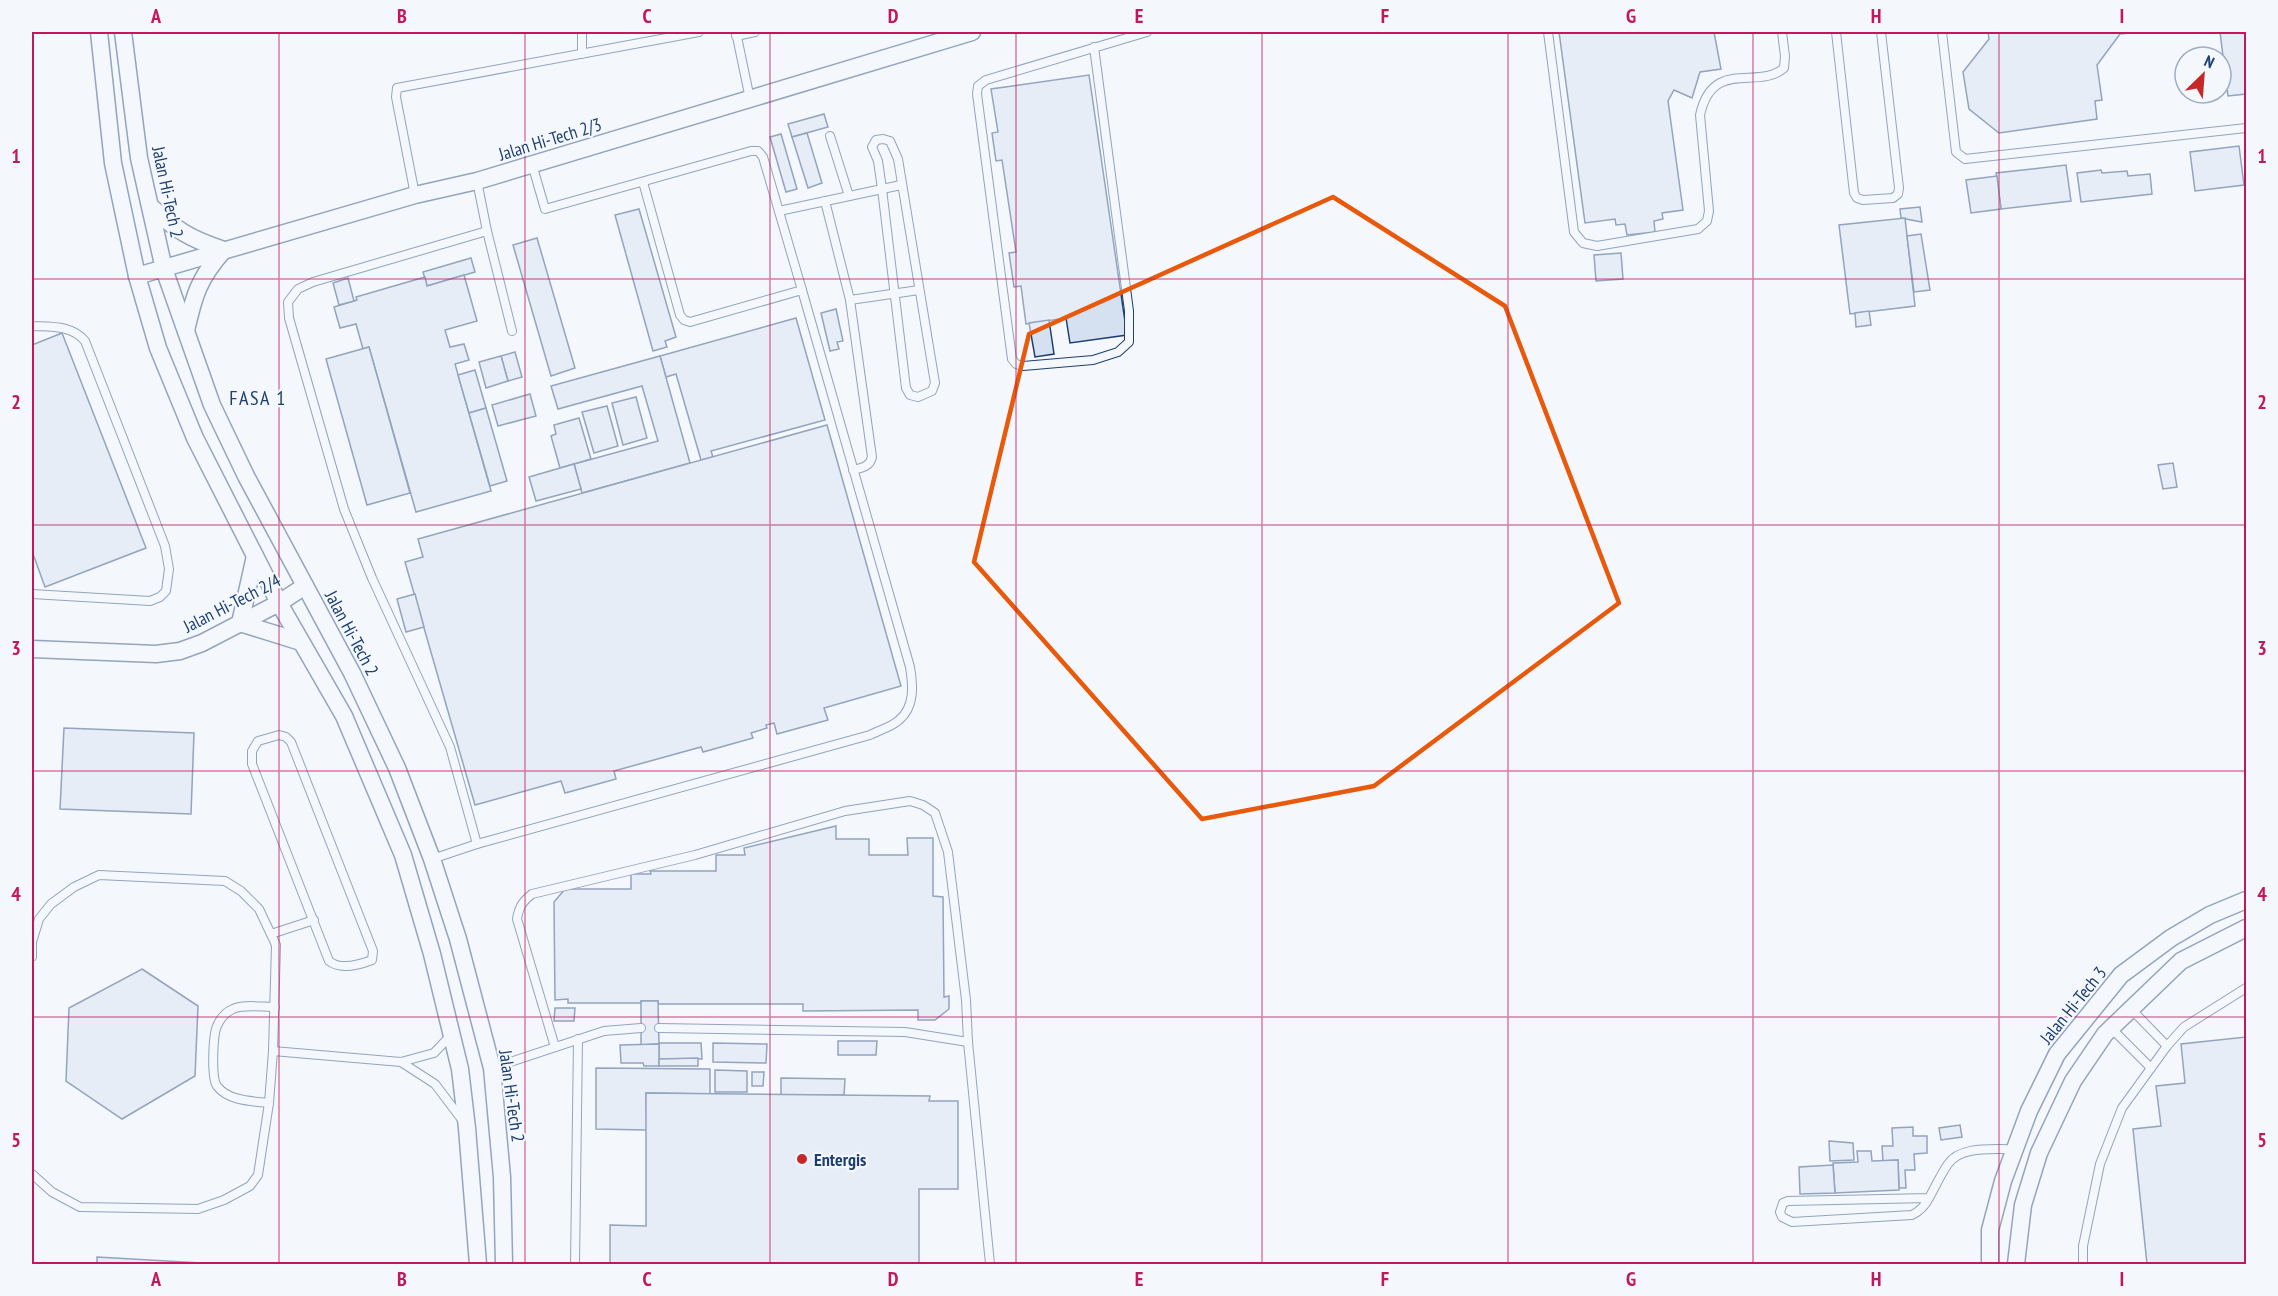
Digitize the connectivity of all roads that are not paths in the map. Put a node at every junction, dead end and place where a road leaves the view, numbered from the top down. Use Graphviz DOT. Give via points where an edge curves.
graph roads {
  1 [pos="99,32"];
  2 [pos="123,32"];
  3 [pos="582,32"];
  4 [pos="699,32"];
  5 [pos="755,32"];
  6 [pos="972,32"];
  7 [pos="1148,32"];
  8 [pos="1548,32"];
  9 [pos="1782,32"];
  10 [pos="1836,32"];
  11 [pos="1881,32"];
  12 [pos="1942,32"];
  13 [pos="736,34"];
  14 [pos="1094,47"];
  15 [pos="582,54"];
  16 [pos="750,99"];
  17 [pos="2247,128"];
  18 [pos="830,136"];
  19 [pos="532,164"];
  20 [pos="477,181"];
  21 [pos="642,182"];
  22 [pos="901,184"];
  23 [pos="882,189"];
  24 [pos="415,195"];
  25 [pos="849,196"];
  26 [pos="825,201"];
  27 [pos="150,206"];
  28 [pos="779,211"];
  29 [pos="487,231"];
  30 [pos="224,250"];
  31 [pos="164,269"];
  32 [pos="137,276"];
  33 [pos="802,290"];
  34 [pos="919,290"];
  35 [pos="894,293"];
  36 [pos="850,300"];
  37 [pos="32,326"];
  38 [pos="512,331"];
  39 [pos="186,332"];
  40 [pos="853,470"];
  41 [pos="255,556"];
  42 [pos="305,586"];
  43 [pos="32,594"];
  44 [pos="279,603"];
  45 [pos="240,623"];
  46 [pos="301,642"];
  47 [pos="32,649"];
  48 [pos="477,844"];
  49 [pos="432,859"];
  50 [pos="2247,900"];
  51 [pos="314,920"];
  52 [pos="2247,928"];
  53 [pos="271,934"];
  54 [pos="32,957"];
  55 [pos="2247,988"];
  56 [pos="275,1007"];
  57 [pos="2130,1008"];
  58 [pos="641,1028"];
  59 [pos="658,1028"];
  60 [pos="2111,1028"];
  61 [pos="452,1034"];
  62 [pos="578,1039"];
  63 [pos="968,1042"];
  64 [pos="2167,1046"];
  65 [pos="555,1047"];
  66 [pos="273,1052"];
  67 [pos="401,1062"];
  68 [pos="492,1068"];
  69 [pos="2151,1068"];
  70 [pos="269,1103"];
  71 [pos="467,1128"];
  72 [pos="2015,1149"];
  73 [pos="32,1174"];
  74 [pos="1929,1198"];
  75 [pos="478,1264"];
  76 [pos="504,1264"];
  77 [pos="574,1264"];
  78 [pos="990,1264"];
  79 [pos="1990,1264"];
  80 [pos="2016,1264"];
  81 [pos="2083,1264"];
  1 -- 32 [label="street" via="113,163"];
  2 -- 27 [label="street, Jalan Hi-Tech 2"];
  3 -- 15 [label="lane"];
  4 -- 15 [label="lane"];
  5 -- 13 [label="lane"];
  6 -- 16 [label="street, Jalan Hi-Tech 2/3"];
  7 -- 14 [label="lane"];
  8 -- 9 [label="lane" via="1574,232 1583,243 1597,246 1698,229 1707,221 1703,103 1721,82 1779,73 1784,68 1785,56"];
  10 -- 11 [label="lane" via="1854,193 1863,200 1893,198 1899,188"];
  12 -- 17 [label="lane" via="1956,152 1965,159"];
  13 -- 16 [label="lane"];
  14 -- 14 [label="lane" via="1129,311 1129,342 1118,352 1093,360 1023,366 1012,359 978,86 986,80"];
  15 -- 24 [label="lane" via="397,88"];
  16 -- 19 [label="street, Jalan Hi-Tech 2/3"];
  18 -- 25 [label="lane"];
  19 -- 20 [label="street, Jalan Hi-Tech 2/3"];
  19 -- 21 [label="lane" via="545,209"];
  20 -- 24 [label="street, Jalan Hi-Tech 2/3"];
  20 -- 29 [label="lane"];
  21 -- 28 [label="lane" via="758,151"];
  21 -- 33 [label="lane" via="684,320 690,322"];
  22 -- 23 [label="lane"];
  22 -- 23 [label="lane" via="898,159 890,141 876,140 872,147"];
  22 -- 34 [label="lane"];
  23 -- 25 [label="lane"];
  23 -- 35 [label="lane"];
  24 -- 30 [label="street, Jalan Hi-Tech 2/3"];
  25 -- 26 [label="lane"];
  26 -- 28 [label="lane"];
  26 -- 36 [label="lane"];
  27 -- 30 [label="street" via="188,237"];
  27 -- 31 [label="street, Jalan Hi-Tech 2"];
  28 -- 33 [label="lane"];
  29 -- 38 [label="lane"];
  29 -- 48 [label="lane" via="313,282 298,289 288,302 288,318 345,509 372,578 450,747"];
  30 -- 31 [label="street, Jalan Hi-Tech 2/3"];
  30 -- 39 [label="street" via="199,283"];
  31 -- 32 [label="street, Jalan Hi-Tech 2/3"];
  31 -- 39 [label="street, Jalan Hi-Tech 2"];
  32 -- 41 [label="street" via="158,348 195,438"];
  33 -- 40 [label="lane"];
  34 -- 35 [label="lane"];
  34 -- 35 [label="lane" via="934,383 932,391 918,397 910,395 906,388"];
  35 -- 36 [label="lane"];
  36 -- 40 [label="lane" via="872,457 867,466"];
  37 -- 43 [label="lane" via="65,328 86,341 165,546 170,569 166,591 150,601"];
  39 -- 42 [label="street, Jalan Hi-Tech 2" via="212,405"];
  40 -- 48 [label="lane" via="914,688 910,705 900,720 870,735"];
  41 -- 44 [label="street"];
  41 -- 45 [label="street"];
  42 -- 44 [label="street, Jalan Hi-Tech 2/4"];
  42 -- 49 [label="street, Jalan Hi-Tech 2" via="392,757"];
  44 -- 45 [label="street, Jalan Hi-Tech 2/4"];
  44 -- 46 [label="street"];
  45 -- 46 [label="street"];
  45 -- 47 [label="street, Jalan Hi-Tech 2/4" via="180,651 156,654"];
  46 -- 61 [label="street" via="344,716 403,855"];
  48 -- 49 [label="lane"];
  49 -- 68 [label="street, Jalan Hi-Tech 2"];
  50 -- 72 [label="street, Jalan Hi-Tech 3" via="2210,915 2171,938 2121,975 2057,1054"];
  51 -- 51 [label="lane" via="252,764 252,751 258,741 279,735 291,742 373,951 372,960 334,964 329,961"];
  51 -- 53 [label="lane"];
  52 -- 57 [label="street" via="2181,960"];
  53 -- 54 [label="lane" via="259,909 225,880 99,875 51,904 39,919"];
  53 -- 56 [label="lane" via="276,945"];
  55 -- 64 [label="lane" via="2184,1027"];
  56 -- 66 [label="lane"];
  56 -- 70 [label="lane" via="234,1008 224,1015 214,1037 217,1086 238,1099"];
  57 -- 60 [label="street"];
  57 -- 64 [label="lane"];
  58 -- 62 [label="lane" via="604,1031"];
  59 -- 63 [label="lane" via="905,1032"];
  60 -- 69 [label="lane"];
  60 -- 80 [label="street" via="2073,1081 2039,1153 2023,1205"];
  61 -- 67 [label="lane" via="434,1053"];
  61 -- 71 [label="street"];
  62 -- 65 [label="lane"];
  62 -- 77 [label="lane"];
  63 -- 65 [label="lane" via="948,852 935,813 910,801 845,811 695,855 532,894 518,909 518,920"];
  63 -- 78 [label="lane"];
  64 -- 69 [label="lane"];
  65 -- 68 [label="lane"];
  66 -- 67 [label="lane"];
  66 -- 70 [label="lane"];
  67 -- 71 [label="lane" via="435,1084"];
  68 -- 76 [label="street, Jalan Hi-Tech 2" via="502,1177"];
  69 -- 81 [label="lane" via="2122,1108 2100,1164 2083,1246"];
  70 -- 73 [label="lane" via="258,1174 250,1186 198,1209 80,1207 52,1192"];
  71 -- 75 [label="street"];
  72 -- 74 [label="lane" via="1964,1152 1956,1156"];
  72 -- 79 [label="street, Jalan Hi-Tech 3" via="1990,1230"];
  74 -- 74 [label="lane" via="1912,1215 1792,1222 1780,1212 1788,1201"];
}
